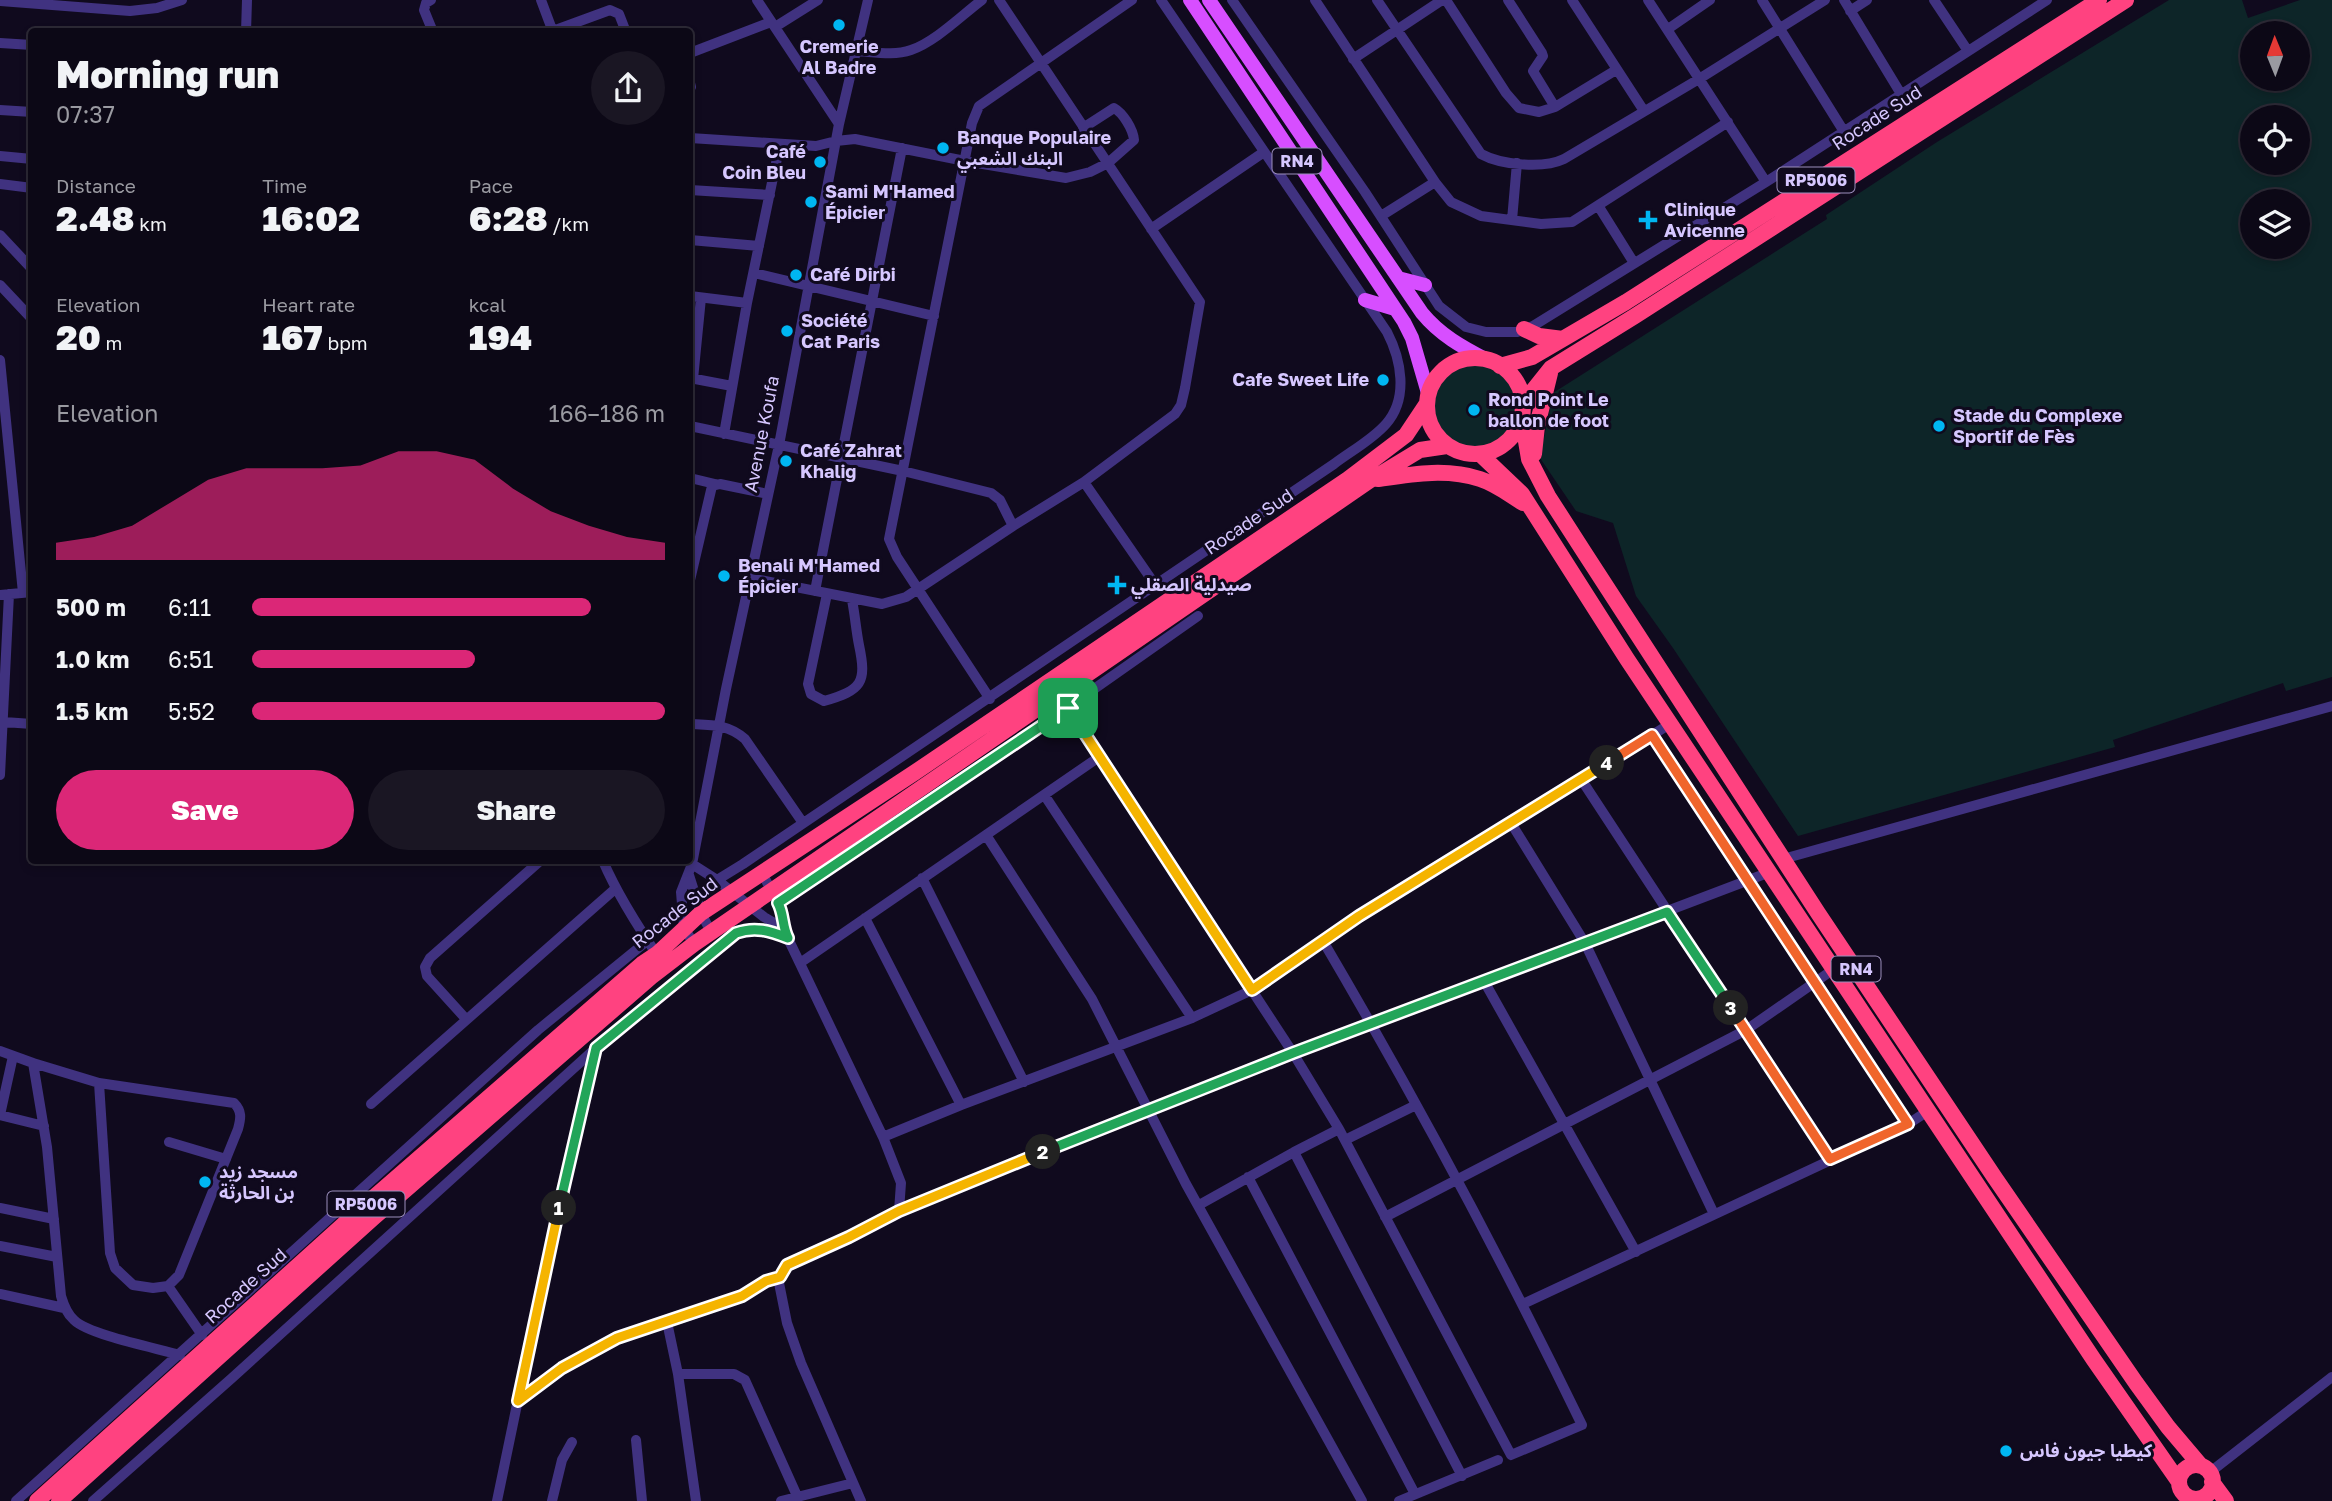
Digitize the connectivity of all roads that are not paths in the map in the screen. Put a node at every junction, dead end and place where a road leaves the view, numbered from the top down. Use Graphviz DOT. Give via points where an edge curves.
graph roads {
  1 [pos="181,0"];
  2 [pos="247,0"];
  3 [pos="431,0"];
  4 [pos="541,0"];
  5 [pos="757,0"];
  6 [pos="818,0"];
  7 [pos="869,0"];
  8 [pos="982,0"];
  9 [pos="999,0"];
  10 [pos="1132,0"];
  11 [pos="1161,0"];
  12 [pos="1191,0"];
  13 [pos="1209,0"];
  14 [pos="1232,0"];
  15 [pos="1315,0"];
  16 [pos="1377,0"];
  17 [pos="1444,0"];
  18 [pos="1508,0"];
  19 [pos="1648,0"];
  20 [pos="1710,0"];
  21 [pos="1762,0"];
  22 [pos="1825,0"];
  23 [pos="1844,0"];
  24 [pos="1867,0"];
  25 [pos="1934,0"];
  26 [pos="2047,0"];
  27 [pos="2099,0"];
  28 [pos="2126,0"];
  29 [pos="0,1"];
  30 [pos="1576,1"];
  31 [pos="1850,10"];
  32 [pos="773,25"];
  33 [pos="246,28"];
  34 [pos="431,28"];
  35 [pos="551,28"];
  36 [pos="560,28"];
  37 [pos="624,28"];
  38 [pos="1780,28"];
  39 [pos="1668,29"];
  40 [pos="1397,31"];
  41 [pos="0,43"];
  42 [pos="28,45"];
  43 [pos="856,51"];
  44 [pos="1968,51"];
  45 [pos="693,53"];
  46 [pos="1353,59"];
  47 [pos="1040,64"];
  48 [pos="1616,70"];
  49 [pos="1699,79"];
  50 [pos="1901,94"];
  51 [pos="1555,107"];
  52 [pos="0,110"];
  53 [pos="1644,111"];
  54 [pos="28,112"];
  55 [pos="1728,122"];
  56 [pos="839,124"];
  57 [pos="1083,128"];
  58 [pos="1843,130"];
  59 [pos="693,138"];
  60 [pos="836,141"];
  61 [pos="780,144"];
  62 [pos="902,148"];
  63 [pos="1264,152"];
  64 [pos="0,156"];
  65 [pos="28,159"];
  66 [pos="965,161"];
  67 [pos="1108,163"];
  68 [pos="1517,163"];
  69 [pos="1434,182"];
  70 [pos="1766,182"];
  71 [pos="0,184"];
  72 [pos="28,188"];
  73 [pos="693,190"];
  74 [pos="770,195"];
  75 [pos="1599,206"];
  76 [pos="1381,216"];
  77 [pos="1512,220"];
  78 [pos="1151,229"];
  79 [pos="0,235"];
  80 [pos="693,240"];
  81 [pos="759,246"];
  82 [pos="1634,263"];
  83 [pos="28,265"];
  84 [pos="754,273"];
  85 [pos="1398,278"];
  86 [pos="0,285"];
  87 [pos="807,285"];
  88 [pos="1425,285"];
  89 [pos="695,297"];
  90 [pos="1365,300"];
  91 [pos="873,302"];
  92 [pos="747,303"];
  93 [pos="1395,309"];
  94 [pos="28,315"];
  95 [pos="934,316"];
  96 [pos="1524,329"];
  97 [pos="693,338"];
  98 [pos="1563,339"];
  99 [pos="0,360"];
  100 [pos="1494,363"];
  101 [pos="1551,368"];
  102 [pos="693,379"];
  103 [pos="732,386"];
  104 [pos="1427,399"];
  105 [pos="1522,411"];
  106 [pos="693,427"];
  107 [pos="724,433"];
  108 [pos="779,445"];
  109 [pos="1361,445"];
  110 [pos="1447,446"];
  111 [pos="1480,454"];
  112 [pos="842,458"];
  113 [pos="1376,459"];
  114 [pos="903,471"];
  115 [pos="1319,474"];
  116 [pos="1536,475"];
  117 [pos="693,479"];
  118 [pos="1369,481"];
  119 [pos="1084,482"];
  120 [pos="715,484"];
  121 [pos="1331,490"];
  122 [pos="768,494"];
  123 [pos="1533,509"];
  124 [pos="693,526"];
  125 [pos="1013,526"];
  126 [pos="701,527"];
  127 [pos="693,566"];
  128 [pos="750,578"];
  129 [pos="1156,586"];
  130 [pos="918,589"];
  131 [pos="815,590"];
  132 [pos="27,592"];
  133 [pos="5,594"];
  134 [pos="827,594"];
  135 [pos="852,600"];
  136 [pos="1198,616"];
  137 [pos="1058,694"];
  138 [pos="990,699"];
  139 [pos="2332,706"];
  140 [pos="1068,708"];
  141 [pos="4,722"];
  142 [pos="28,724"];
  143 [pos="693,724"];
  144 [pos="1670,724"];
  145 [pos="719,726"];
  146 [pos="1652,735"];
  147 [pos="1099,757"];
  148 [pos="0,775"];
  149 [pos="1581,779"];
  150 [pos="1045,796"];
  151 [pos="803,823"];
  152 [pos="1511,823"];
  153 [pos="986,835"];
  154 [pos="693,859"];
  155 [pos="1783,859"];
  156 [pos="537,864"];
  157 [pos="604,864"];
  158 [pos="692,864"];
  159 [pos="691,869"];
  160 [pos="1770,872"];
  161 [pos="762,873"];
  162 [pos="922,878"];
  163 [pos="717,880"];
  164 [pos="1746,881"];
  165 [pos="615,888"];
  166 [pos="734,891"];
  167 [pos="775,897"];
  168 [pos="751,905"];
  169 [pos="1667,912"];
  170 [pos="701,913"];
  171 [pos="864,918"];
  172 [pos="684,928"];
  173 [pos="711,932"];
  174 [pos="786,933"];
  175 [pos="647,941"];
  176 [pos="1323,941"];
  177 [pos="1585,943"];
  178 [pos="695,944"];
  179 [pos="661,960"];
  180 [pos="800,963"];
  181 [pos="1834,969"];
  182 [pos="1484,981"];
  183 [pos="1814,983"];
  184 [pos="1252,990"];
  185 [pos="615,1009"];
  186 [pos="1192,1018"];
  187 [pos="466,1019"];
  188 [pos="1372,1024"];
  189 [pos="621,1028"];
  190 [pos="1746,1030"];
  191 [pos="1117,1047"];
  192 [pos="596,1048"];
  193 [pos="0,1051"];
  194 [pos="1293,1053"];
  195 [pos="13,1056"];
  196 [pos="33,1063"];
  197 [pos="1649,1078"];
  198 [pos="1024,1082"];
  199 [pos="99,1083"];
  200 [pos="371,1104"];
  201 [pos="961,1105"];
  202 [pos="1416,1105"];
  203 [pos="1148,1110"];
  204 [pos="1928,1111"];
  205 [pos="0,1115"];
  206 [pos="1565,1123"];
  207 [pos="1908,1124"];
  208 [pos="44,1126"];
  209 [pos="1339,1129"];
  210 [pos="883,1137"];
  211 [pos="1345,1140"];
  212 [pos="169,1142"];
  213 [pos="1294,1152"];
  214 [pos="226,1159"];
  215 [pos="1830,1159"];
  216 [pos="1248,1177"];
  217 [pos="1457,1179"];
  218 [pos="1199,1205"];
  219 [pos="0,1208"];
  220 [pos="899,1211"];
  221 [pos="1714,1214"];
  222 [pos="1385,1217"];
  223 [pos="54,1219"];
  224 [pos="0,1246"];
  225 [pos="1636,1252"];
  226 [pos="57,1257"];
  227 [pos="780,1277"];
  228 [pos="167,1286"];
  229 [pos="0,1294"];
  230 [pos="1523,1304"];
  231 [pos="64,1308"];
  232 [pos="667,1322"];
  233 [pos="202,1335"];
  234 [pos="180,1355"];
  235 [pos="678,1374"];
  236 [pos="2332,1377"];
  237 [pos="518,1401"];
  238 [pos="636,1440"];
  239 [pos="572,1442"];
  240 [pos="1498,1460"];
  241 [pos="2208,1474"];
  242 [pos="1462,1476"];
  243 [pos="853,1482"];
  244 [pos="2179,1482"];
  245 [pos="1415,1494"];
  246 [pos="798,1498"];
  247 [pos="2192,1499"];
  248 [pos="16,1501"];
  249 [pos="37,1501"];
  250 [pos="58,1501"];
  251 [pos="93,1501"];
  252 [pos="497,1501"];
  253 [pos="552,1501"];
  254 [pos="642,1501"];
  255 [pos="696,1501"];
  256 [pos="781,1501"];
  257 [pos="861,1501"];
  258 [pos="1362,1501"];
  259 [pos="1399,1501"];
  260 [pos="2226,1501"];
  1 -- 29 [label="street" via="130,11"];
  2 -- 33 [label="street"];
  3 -- 34 [label="street" via="424,10"];
  4 -- 35 [label="street"];
  5 -- 32 [label="street"];
  6 -- 32 [label="street"];
  7 -- 43 [label="street, Avenue Koufa"];
  8 -- 43 [label="street" via="909,51"];
  9 -- 47 [label="street"];
  10 -- 47 [label="street"];
  11 -- 63 [label="street"];
  12 -- 93 [label="main road, RN4"];
  13 -- 85 [label="main road, RN4"];
  14 -- 76 [label="street"];
  15 -- 46 [label="street"];
  16 -- 40 [label="street"];
  17 -- 40 [label="street"];
  17 -- 51 [label="street" via="1513,102 1528,111"];
  18 -- 51 [label="street" via="1542,53 1533,71"];
  19 -- 39 [label="street"];
  20 -- 39 [label="street"];
  21 -- 38 [label="street"];
  22 -- 38 [label="street"];
  23 -- 31 [label="street"];
  24 -- 31 [label="street"];
  25 -- 44 [label="street"];
  26 -- 44 [label="street"];
  27 -- 98 [label="highway, Rocade Sud / RP5006"];
  28 -- 101 [label="highway, Rocade Sud / RP5006"];
  30 -- 48 [label="street"];
  31 -- 50 [label="street"];
  32 -- 45 [label="street"];
  32 -- 56 [label="street"];
  36 -- 37 [label="street" via="610,10 619,14"];
  38 -- 49 [label="street"];
  38 -- 58 [label="street"];
  39 -- 49 [label="street"];
  40 -- 46 [label="street"];
  40 -- 68 [label="street" via="1476,148 1486,156"];
  41 -- 42 [label="street"];
  43 -- 56 [label="street, Avenue Koufa"];
  44 -- 50 [label="street"];
  46 -- 69 [label="street"];
  47 -- 57 [label="street"];
  47 -- 66 [label="street" via="979,106"];
  48 -- 51 [label="street"];
  48 -- 53 [label="street"];
  49 -- 53 [label="street"];
  49 -- 55 [label="street"];
  50 -- 58 [label="street"];
  52 -- 54 [label="street"];
  53 -- 68 [label="street" via="1555,163"];
  55 -- 70 [label="street"];
  55 -- 75 [label="street"];
  56 -- 60 [label="street, Avenue Koufa"];
  57 -- 67 [label="street"];
  57 -- 67 [label="street" via="1110,109 1119,112 1134,140"];
  58 -- 70 [label="street"];
  59 -- 61 [label="street"];
  60 -- 61 [label="street" via="816,146"];
  60 -- 62 [label="street" via="855,139"];
  60 -- 87 [label="street, Avenue Koufa"];
  61 -- 74 [label="street"];
  62 -- 66 [label="street"];
  62 -- 91 [label="street"];
  63 -- 78 [label="street"];
  63 -- 90 [label="street"];
  64 -- 65 [label="street"];
  66 -- 67 [label="street" via="1066,178"];
  66 -- 95 [label="street"];
  67 -- 78 [label="street"];
  68 -- 77 [label="street"];
  69 -- 76 [label="street"];
  69 -- 77 [label="street" via="1458,207"];
  70 -- 82 [label="street"];
  71 -- 72 [label="street"];
  73 -- 74 [label="street"];
  74 -- 81 [label="street"];
  75 -- 77 [label="street" via="1582,218 1560,224"];
  75 -- 82 [label="street"];
  76 -- 88 [label="street"];
  78 -- 119 [label="street" via="1200,302 1181,405 1168,420"];
  79 -- 83 [label="street"];
  80 -- 81 [label="street"];
  81 -- 84 [label="street"];
  82 -- 96 [label="street"];
  84 -- 87 [label="street"];
  84 -- 92 [label="street"];
  85 -- 88 [label="main road"];
  85 -- 100 [label="main road, RN4" via="1434,327"];
  86 -- 94 [label="street"];
  87 -- 91 [label="street"];
  87 -- 108 [label="street, Avenue Koufa"];
  88 -- 96 [label="street" via="1439,306 1466,327 1500,334"];
  89 -- 92 [label="street"];
  89 -- 97 [label="street"];
  90 -- 93 [label="main road"];
  90 -- 109 [label="street" via="1394,345 1401,384 1389,421"];
  91 -- 95 [label="street"];
  91 -- 112 [label="street"];
  92 -- 103 [label="street"];
  93 -- 104 [label="main road, RN4" via="1412,338"];
  95 -- 114 [label="street"];
  96 -- 98 [label="highway"];
  98 -- 100 [label="highway, Rocade Sud / RP5006" via="1532,357"];
  99 -- 132 [label="street"];
  100 -- 104 [label="highway" via="1472,358 1451,365 1434,380"];
  100 -- 105 [label="highway, RN4" via="1512,376 1520,389"];
  101 -- 105 [label="highway, RP5006"];
  101 -- 116 [label="highway" via="1534,441"];
  102 -- 103 [label="street"];
  103 -- 107 [label="street"];
  104 -- 110 [label="highway, RN4" via="1434,432"];
  104 -- 113 [label="highway, Rocade Sud / RP5006" via="1406,435"];
  105 -- 111 [label="highway" via="1517,429 1502,446"];
  105 -- 116 [label="highway, RN4" via="1526,448"];
  106 -- 107 [label="street"];
  107 -- 108 [label="street"];
  108 -- 112 [label="street"];
  108 -- 122 [label="street, Avenue Koufa"];
  109 -- 113 [label="street"];
  109 -- 115 [label="street"];
  110 -- 111 [label="highway, RN4"];
  110 -- 118 [label="highway, Rocade Sud / RP5006" via="1420,450"];
  111 -- 123 [label="highway, RN4"];
  112 -- 114 [label="street"];
  112 -- 131 [label="street"];
  113 -- 121 [label="highway, Rocade Sud / RP5006"];
  114 -- 125 [label="street" via="991,493 1000,500"];
  114 -- 130 [label="street" via="889,540"];
  115 -- 121 [label="street"];
  115 -- 129 [label="street"];
  116 -- 155 [label="highway, RN4"];
  117 -- 120 [label="street"];
  118 -- 123 [label="highway" via="1433,472 1468,476 1490,483"];
  118 -- 137 [label="highway, Rocade Sud / RP5006"];
  119 -- 125 [label="street"];
  119 -- 129 [label="street"];
  120 -- 122 [label="street"];
  120 -- 126 [label="street"];
  121 -- 161 [label="highway, Rocade Sud / RP5006"];
  122 -- 128 [label="street, Avenue Koufa"];
  123 -- 144 [label="highway, RN4"];
  124 -- 126 [label="street"];
  125 -- 130 [label="street"];
  126 -- 127 [label="street"];
  128 -- 131 [label="street"];
  128 -- 145 [label="street, Avenue Koufa"];
  129 -- 138 [label="street"];
  130 -- 135 [label="street" via="882,604"];
  130 -- 138 [label="street"];
  131 -- 134 [label="street"];
  132 -- 133 [label="street"];
  133 -- 141 [label="street"];
  134 -- 135 [label="street"];
  134 -- 135 [label="street" via="808,684 811,694 824,701 856,687 862,678"];
  136 -- 140 [label="street"];
  137 -- 140 [label="street"];
  137 -- 167 [label="highway, Rocade Sud / RP5006"];
  138 -- 151 [label="street"];
  139 -- 155 [label="street"];
  140 -- 147 [label="street"];
  140 -- 167 [label="street"];
  141 -- 142 [label="street"];
  141 -- 148 [label="street"];
  143 -- 145 [label="street"];
  144 -- 146 [label="street"];
  144 -- 160 [label="highway, RN4"];
  145 -- 151 [label="street" via="745,739"];
  145 -- 154 [label="street, Avenue Koufa"];
  146 -- 149 [label="street"];
  146 -- 164 [label="street"];
  147 -- 150 [label="street"];
  147 -- 184 [label="street"];
  149 -- 152 [label="street"];
  149 -- 169 [label="street"];
  150 -- 153 [label="street"];
  150 -- 186 [label="street"];
  151 -- 163 [label="street"];
  152 -- 176 [label="street"];
  152 -- 177 [label="street"];
  153 -- 162 [label="street"];
  153 -- 191 [label="street" via="1092,999"];
  155 -- 241 [label="highway, RN4" via="1995,1178 2152,1405"];
  156 -- 187 [label="street" via="425,967 427,976"];
  157 -- 165 [label="street"];
  158 -- 159 [label="street, Avenue Koufa"];
  159 -- 163 [label="street"];
  159 -- 170 [label="street, Avenue Koufa"];
  159 -- 172 [label="street, Avenue Koufa" via="681,892"];
  160 -- 164 [label="street"];
  160 -- 181 [label="highway, RN4"];
  161 -- 166 [label="highway, Rocade Sud / RP5006"];
  161 -- 167 [label="street"];
  162 -- 171 [label="street"];
  162 -- 198 [label="street"];
  163 -- 166 [label="street"];
  164 -- 169 [label="street"];
  164 -- 183 [label="street"];
  165 -- 175 [label="street"];
  165 -- 187 [label="street"];
  166 -- 168 [label="street"];
  166 -- 170 [label="highway, Rocade Sud / RP5006"];
  167 -- 168 [label="highway, Rocade Sud / RP5006"];
  167 -- 174 [label="street"];
  168 -- 173 [label="highway, Rocade Sud / RP5006"];
  168 -- 174 [label="street"];
  169 -- 177 [label="street"];
  169 -- 190 [label="street"];
  170 -- 172 [label="highway, Rocade Sud / RP5006"];
  170 -- 173 [label="street, Avenue Koufa"];
  171 -- 180 [label="street"];
  171 -- 201 [label="street"];
  172 -- 178 [label="street, Avenue Koufa"];
  172 -- 179 [label="highway, Rocade Sud / RP5006"];
  173 -- 178 [label="highway, Rocade Sud / RP5006"];
  174 -- 180 [label="street"];
  174 -- 189 [label="street" via="753,928 736,933"];
  175 -- 179 [label="street"];
  175 -- 233 [label="street" via="538,1030"];
  176 -- 184 [label="street"];
  176 -- 188 [label="street"];
  177 -- 182 [label="street"];
  177 -- 197 [label="street"];
  178 -- 179 [label="highway, Rocade Sud / RP5006"];
  179 -- 185 [label="highway, Rocade Sud / RP5006"];
  179 -- 249 [label="highway, Rocade Sud / RP5006" via="642,964 364,1206"];
  180 -- 210 [label="street"];
  181 -- 183 [label="street"];
  181 -- 204 [label="highway, RN4"];
  182 -- 188 [label="street"];
  182 -- 206 [label="street"];
  183 -- 190 [label="street"];
  183 -- 207 [label="street"];
  184 -- 186 [label="street"];
  184 -- 194 [label="street"];
  185 -- 189 [label="street"];
  185 -- 250 [label="highway, Rocade Sud / RP5006"];
  186 -- 191 [label="street"];
  187 -- 200 [label="street"];
  188 -- 194 [label="street"];
  188 -- 202 [label="street"];
  189 -- 192 [label="street"];
  190 -- 197 [label="street"];
  190 -- 215 [label="street"];
  191 -- 198 [label="street"];
  191 -- 203 [label="street"];
  192 -- 237 [label="street"];
  192 -- 251 [label="street"];
  193 -- 195 [label="street"];
  194 -- 203 [label="street"];
  194 -- 209 [label="street"];
  195 -- 196 [label="street"];
  195 -- 205 [label="street"];
  196 -- 199 [label="street"];
  196 -- 208 [label="street"];
  197 -- 206 [label="street"];
  197 -- 221 [label="street"];
  198 -- 201 [label="street"];
  199 -- 214 [label="street" via="234,1103 241,1118"];
  199 -- 228 [label="street" via="110,1253 115,1268 133,1285"];
  201 -- 210 [label="street"];
  202 -- 211 [label="street"];
  202 -- 217 [label="street"];
  203 -- 218 [label="street"];
  203 -- 220 [label="street"];
  204 -- 207 [label="street"];
  204 -- 244 [label="highway, RN4"];
  205 -- 208 [label="street"];
  206 -- 217 [label="street"];
  206 -- 225 [label="street"];
  207 -- 215 [label="street"];
  208 -- 223 [label="street"];
  209 -- 211 [label="street"];
  209 -- 213 [label="street"];
  210 -- 220 [label="street" via="901,1183"];
  211 -- 222 [label="street"];
  212 -- 214 [label="street"];
  213 -- 216 [label="street"];
  213 -- 242 [label="street"];
  214 -- 228 [label="street" via="179,1275"];
  215 -- 221 [label="street"];
  216 -- 218 [label="street"];
  216 -- 245 [label="street"];
  217 -- 222 [label="street"];
  217 -- 230 [label="street"];
  218 -- 258 [label="street"];
  219 -- 223 [label="street"];
  220 -- 227 [label="street" via="787,1265"];
  221 -- 225 [label="street"];
  222 -- 230 [label="street" via="1511,1455 1582,1425"];
  223 -- 226 [label="street"];
  224 -- 226 [label="street"];
  225 -- 230 [label="street"];
  226 -- 231 [label="street"];
  227 -- 232 [label="street" via="729,1302"];
  227 -- 243 [label="street" via="779,1291 801,1363"];
  228 -- 233 [label="street"];
  229 -- 231 [label="street"];
  231 -- 234 [label="street" via="75,1322 91,1330"];
  232 -- 235 [label="street"];
  232 -- 237 [label="street" via="594,1349"];
  233 -- 234 [label="street"];
  234 -- 248 [label="street"];
  235 -- 246 [label="street" via="734,1374 746,1380"];
  235 -- 255 [label="street"];
  236 -- 241 [label="street"];
  237 -- 252 [label="street"];
  238 -- 254 [label="street"];
  239 -- 253 [label="street" via="562,1460"];
  240 -- 242 [label="street"];
  241 -- 244 [label="highway" via="2186,1469"];
  241 -- 247 [label="highway, RN4" via="2205,1496"];
  241 -- 260 [label="highway, RN4"];
  242 -- 245 [label="street"];
  243 -- 246 [label="street"];
  243 -- 257 [label="street"];
  244 -- 247 [label="highway, RN4" via="2182,1492"];
  245 -- 259 [label="street"];
  246 -- 256 [label="street"];
}
